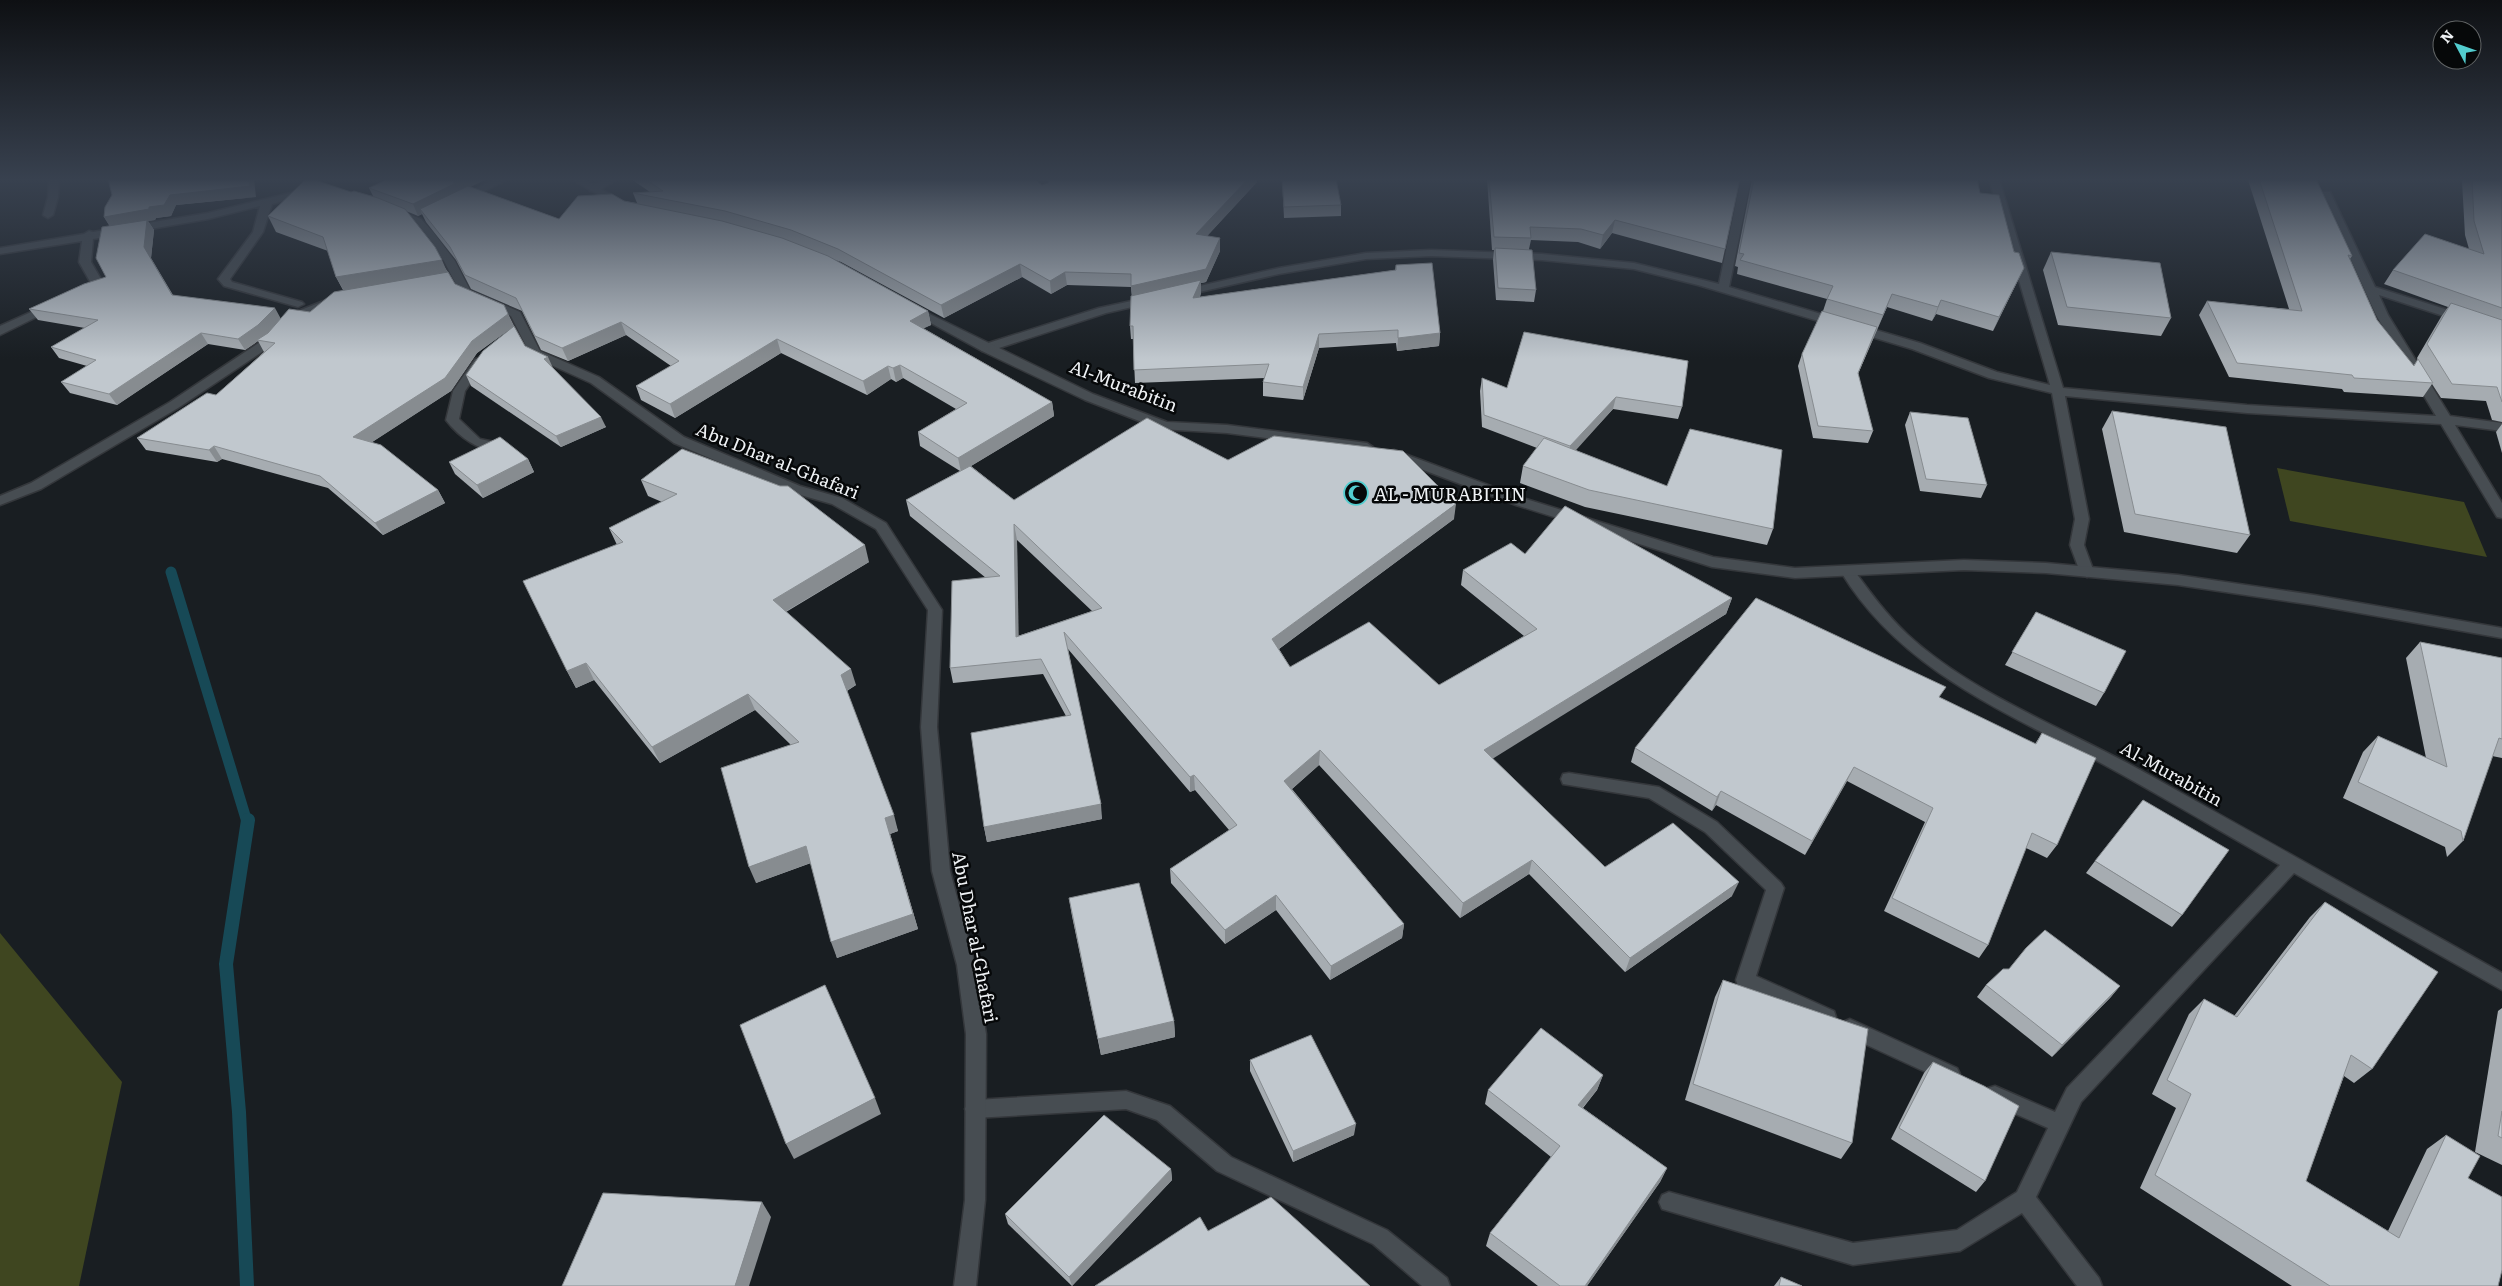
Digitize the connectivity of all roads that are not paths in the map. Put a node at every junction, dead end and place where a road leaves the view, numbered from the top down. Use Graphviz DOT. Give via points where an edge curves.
graph roads {
  1 [pos="63,239"];
  2 [pos="87,239"];
  3 [pos="253,239"];
  4 [pos="434,239"];
  5 [pos="1734,239"];
  6 [pos="2012,239"];
  7 [pos="2347,239"];
  8 [pos="0,251"];
  9 [pos="2370,289"];
  10 [pos="1724,290"];
  11 [pos="346,298"];
  12 [pos="898,301"];
  13 [pos="298,304"];
  14 [pos="2502,331"];
  15 [pos="0,332"];
  16 [pos="986,348"];
  17 [pos="491,350"];
  18 [pos="2058,390"];
  19 [pos="2447,420"];
  20 [pos="2502,427"];
  21 [pos="498,447"];
  22 [pos="0,501"];
  23 [pos="2502,514"];
  24 [pos="1848,572"];
  25 [pos="2087,572"];
  26 [pos="2502,633"];
  27 [pos="1569,779"];
  28 [pos="2292,864"];
  29 [pos="2502,982"];
  30 [pos="976,1109"];
  31 [pos="2060,1124"];
  32 [pos="2024,1199"];
  33 [pos="1668,1202"];
  34 [pos="966,1286"];
  35 [pos="1439,1286"];
  36 [pos="2091,1286"];
  1 -- 8 [label="street"];
  2 -- 15 [label="street" via="83,252 85,267 99,286"];
  3 -- 13 [label="street" via="224,278 228,284"];
  4 -- 30 [label="street, Abu Dhar al-Ghafari" via="454,280 465,292 516,314 518,329 535,353 595,380 680,440 786,485 837,501 881,526 935,610 929,727 941,870 966,965 975,1024"];
  5 -- 10 [label="street"];
  6 -- 18 [label="street"];
  7 -- 9 [label="street"];
  9 -- 14 [label="street"];
  9 -- 19 [label="street" via="2382,315"];
  10 -- 16 [label="street" via="1634,266 1542,257 1431,253 1366,256 1279,271 1103,310"];
  10 -- 18 [label="street" via="1916,346 1993,375"];
  11 -- 22 [label="street" via="292,317 270,341 174,405 36,486"];
  12 -- 16 [label="street, Al-Murabitin"];
  16 -- 24 [label="street, Al-Murabitin" via="1089,396 1165,426 1227,429 1384,450 1521,502 1712,562 1795,573"];
  17 -- 21 [label="street" via="459,391 452,420 476,442"];
  18 -- 19 [label="street" via="2247,409"];
  18 -- 25 [label="street" via="2082,519 2077,545"];
  19 -- 20 [label="street"];
  19 -- 23 [label="street"];
  24 -- 25 [label="street, Al-Murabitin" via="1964,566"];
  24 -- 28 [label="street, Al-Murabitin" via="1863,597 1894,633 1945,672 2126,769"];
  25 -- 26 [label="street, Al-Murabitin" via="2178,580"];
  27 -- 31 [label="street" via="1653,792 1712,827 1775,888 1744,980"];
  28 -- 29 [label="street, Al-Murabitin"];
  28 -- 31 [label="street" via="2074,1095"];
  30 -- 34 [label="street, Abu Dhar al-Ghafari" via="975,1200"];
  30 -- 35 [label="street" via="1126,1100 1163,1113 1224,1164 1380,1237"];
  31 -- 32 [label="street"];
  32 -- 33 [label="street" via="1960,1240 1854,1254"];
  32 -- 36 [label="street"];
}
